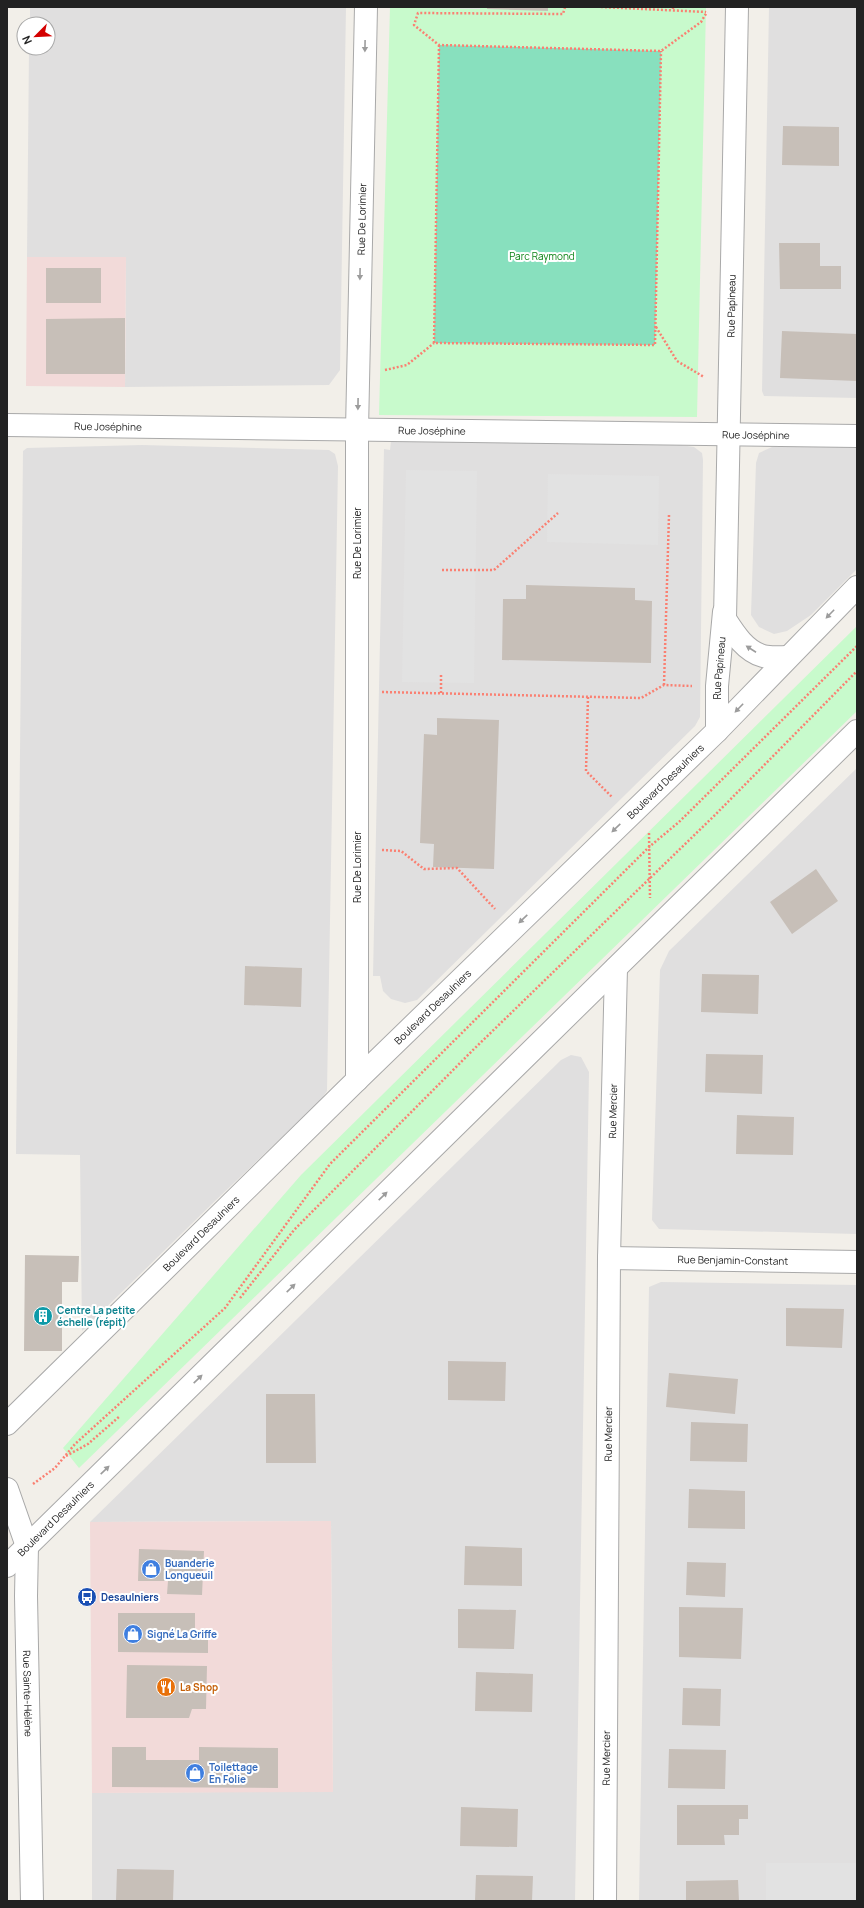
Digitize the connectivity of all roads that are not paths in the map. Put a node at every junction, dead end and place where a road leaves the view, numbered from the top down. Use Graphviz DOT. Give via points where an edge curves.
graph roads {
  1 [pos="366,7"];
  2 [pos="737,10"];
  3 [pos="7,425"];
  4 [pos="357,430"];
  5 [pos="728,435"];
  6 [pos="857,436"];
  7 [pos="857,586"];
  8 [pos="724,605"];
  9 [pos="788,657"];
  10 [pos="717,731"];
  11 [pos="857,731"];
  12 [pos="616,968"];
  13 [pos="357,1080"];
  14 [pos="608,1258"];
  15 [pos="857,1262"];
  16 [pos="7,1424"];
  17 [pos="7,1489"];
  18 [pos="27,1546"];
  19 [pos="7,1566"];
  20 [pos="32,1901"];
  21 [pos="605,1901"];
  1 -- 4 [label="street, Rue De Lorimier, one-way"];
  2 -- 5 [label="street, Rue Papineau"];
  3 -- 4 [label="street, Rue Joséphine"];
  4 -- 5 [label="street, Rue Joséphine"];
  4 -- 13 [label="street, Rue De Lorimier"];
  5 -- 6 [label="street, Rue Joséphine"];
  5 -- 8 [label="street, Rue Papineau"];
  7 -- 9 [label="street, Boulevard Desaulniers, one-way"];
  9 -- 8 [label="street, Rue Papineau, one-way" via="762,656 740,642 725,619"];
  8 -- 10 [label="street, Rue Papineau" via="717,686"];
  9 -- 10 [label="street, Boulevard Desaulniers, one-way"];
  10 -- 13 [label="street, Boulevard Desaulniers, one-way"];
  11 -- 12 [label="street, Boulevard Desaulniers"];
  12 -- 14 [label="street, Rue Mercier"];
  18 -- 12 [label="street, Boulevard Desaulniers, one-way"];
  13 -- 16 [label="street, Boulevard Desaulniers"];
  14 -- 15 [label="street, Rue Benjamin-Constant"];
  14 -- 21 [label="street, Rue Mercier"];
  17 -- 18 [label="street, Rue Sainte-Hélène"];
  18 -- 19 [label="street, Boulevard Desaulniers"];
  18 -- 20 [label="street, Rue Sainte-Hélène"];
}
